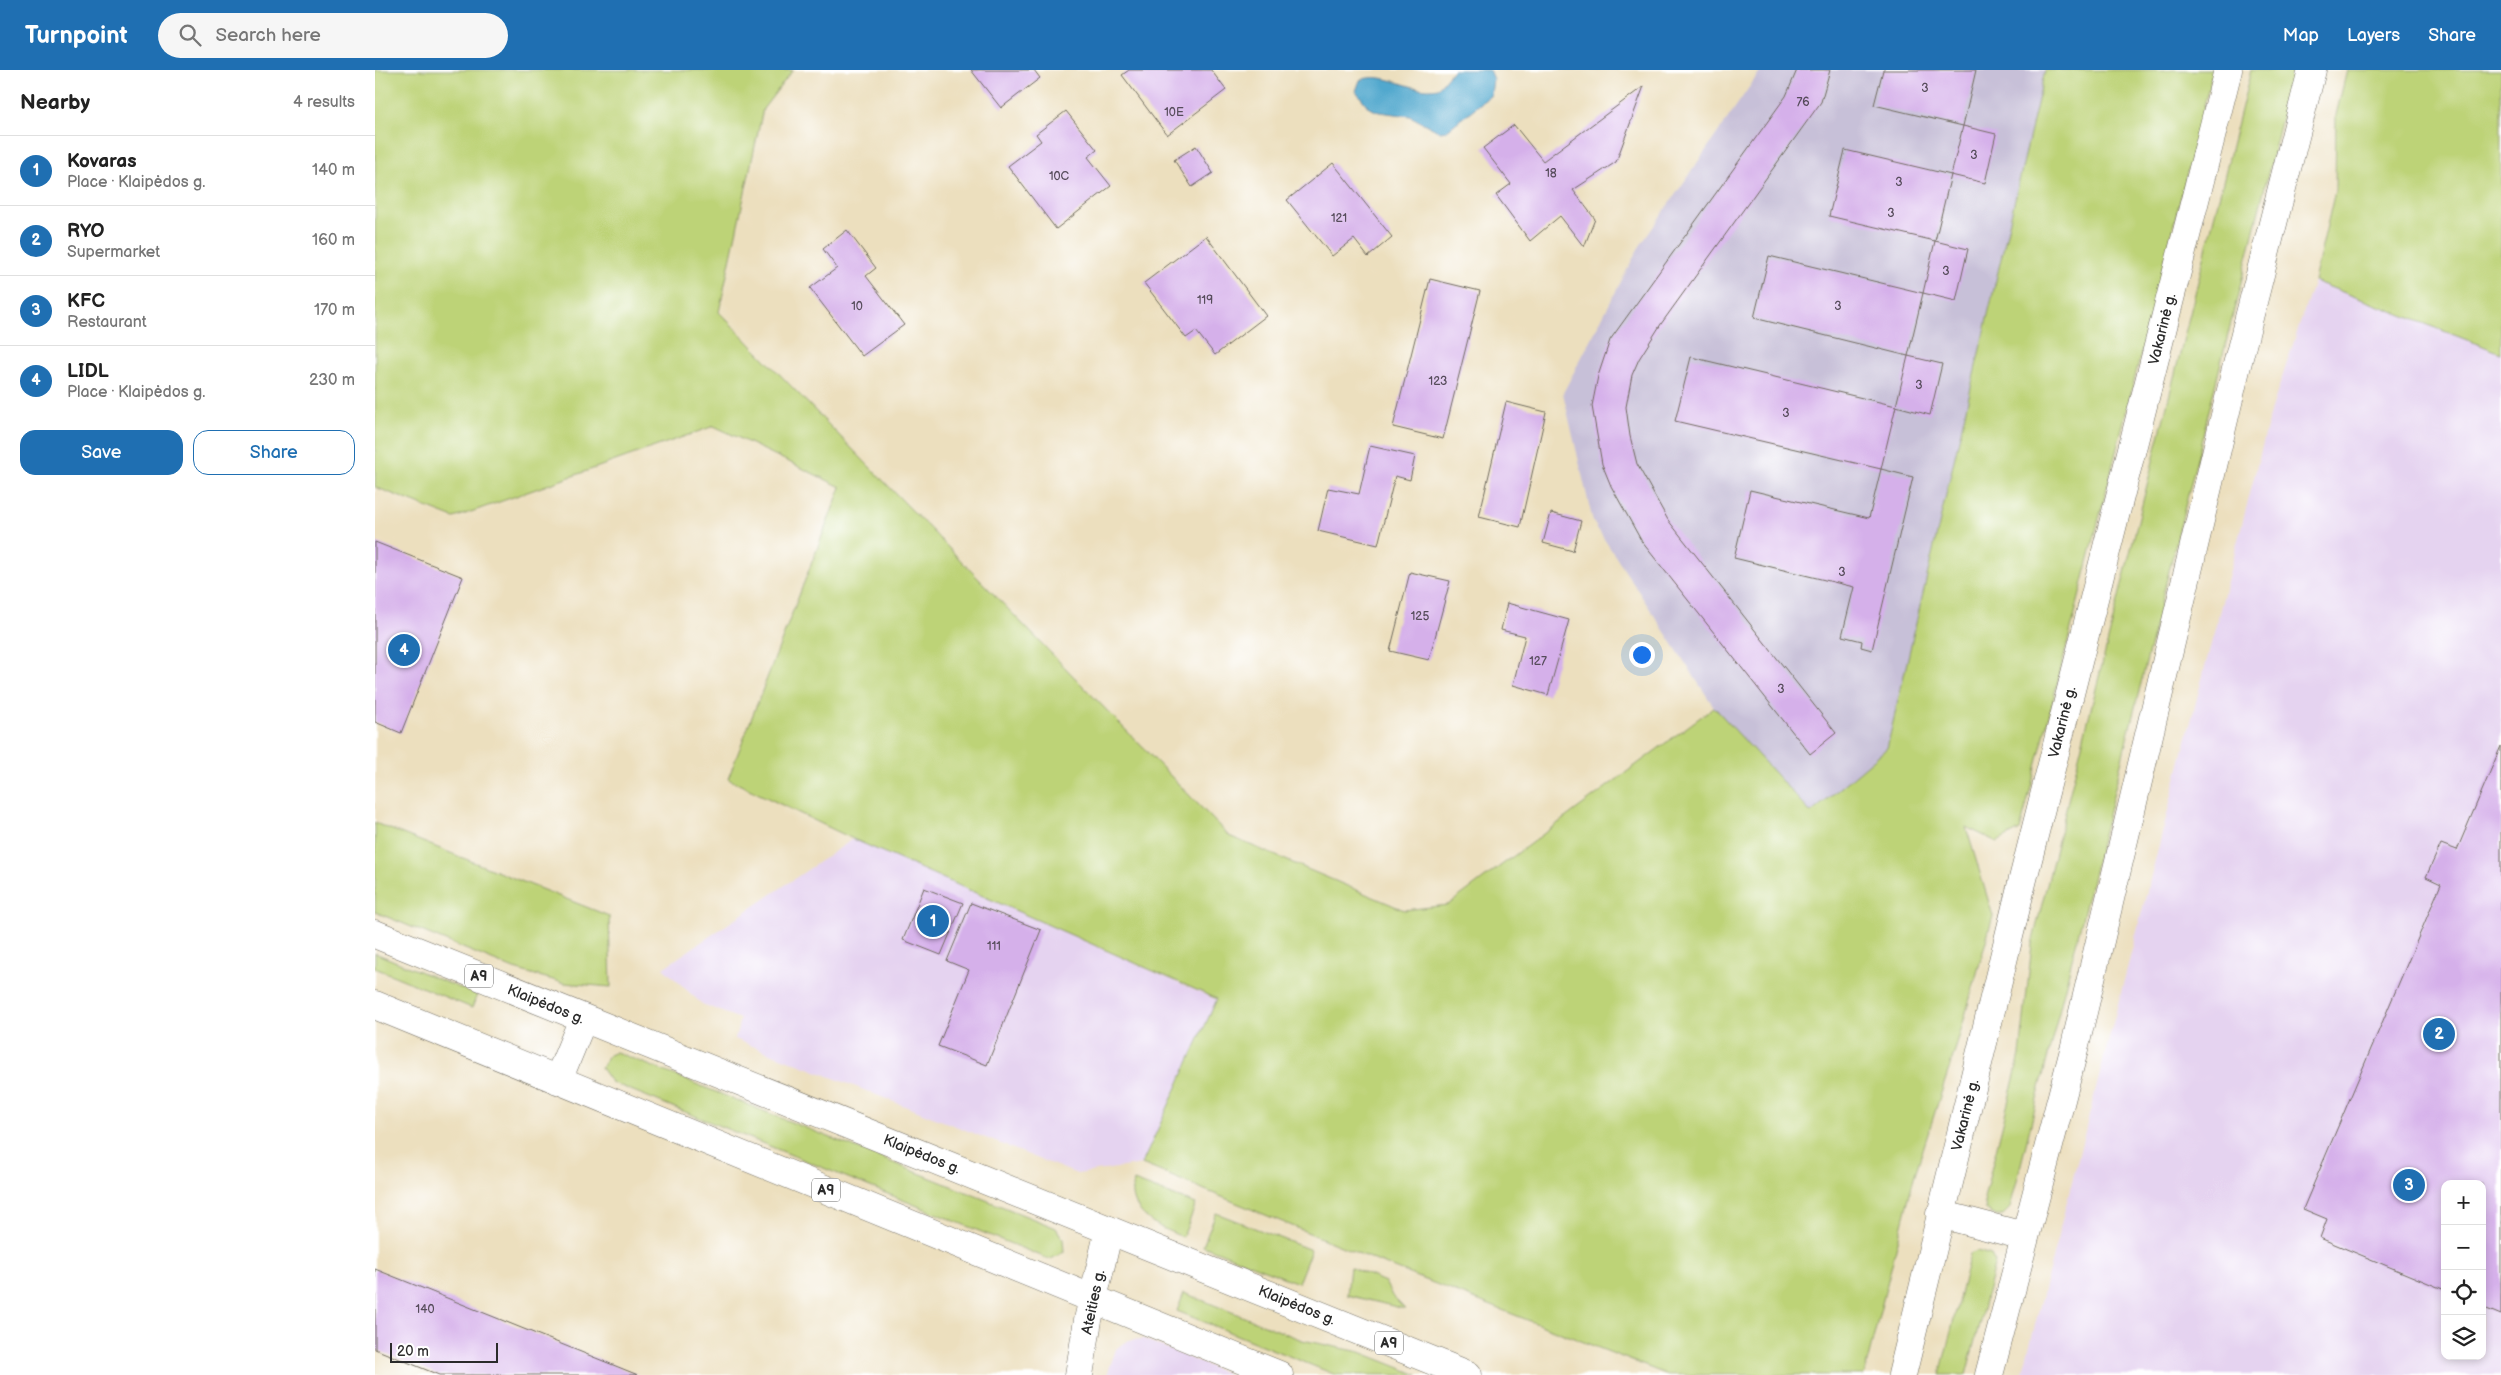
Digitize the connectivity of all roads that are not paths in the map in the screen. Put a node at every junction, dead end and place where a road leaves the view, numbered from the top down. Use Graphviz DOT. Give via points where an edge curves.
graph roads {
  1 [pos="2228,70"];
  2 [pos="2312,70"];
  3 [pos="375,934"];
  4 [pos="375,1005"];
  5 [pos="583,1019"];
  6 [pos="558,1080"];
  7 [pos="1940,1214"];
  8 [pos="1109,1230"];
  9 [pos="2024,1236"];
  10 [pos="1094,1299"];
  11 [pos="1079,1375"];
  12 [pos="1279,1375"];
  13 [pos="1468,1375"];
  14 [pos="1902,1375"];
  15 [pos="1989,1375"];
  1 -- 7 [label="main road, Vakarinė g."];
  2 -- 9 [label="main road" via="2237,365 2074,1050"];
  3 -- 5 [label="main road, Klaipėdos g. / A9"];
  4 -- 6 [label="main road, A9"];
  5 -- 6 [label="main road"];
  5 -- 8 [label="main road, Klaipėdos g. / A9"];
  6 -- 10 [label="main road, A9"];
  7 -- 9 [label="main road"];
  7 -- 14 [label="main road, Vakarinė g."];
  8 -- 10 [label="main road, Ateities g."];
  8 -- 13 [label="main road, Klaipėdos g. / A9"];
  9 -- 15 [label="main road"];
  10 -- 11 [label="main road, Ateities g."];
  10 -- 12 [label="main road, A9"];
}
